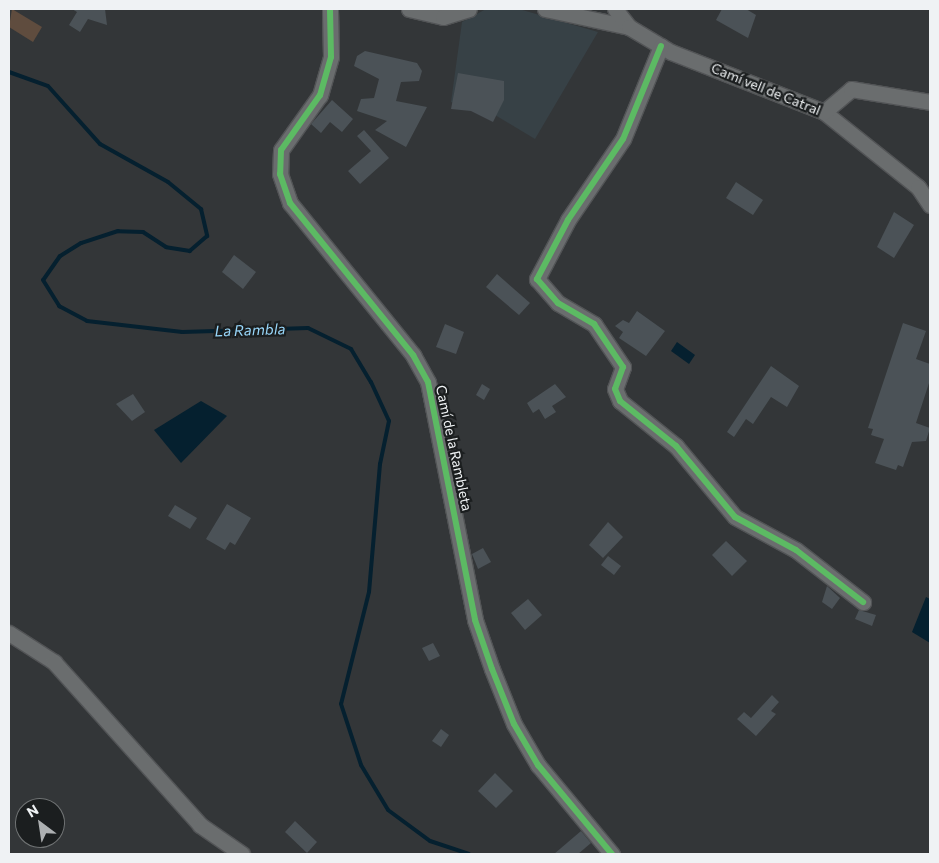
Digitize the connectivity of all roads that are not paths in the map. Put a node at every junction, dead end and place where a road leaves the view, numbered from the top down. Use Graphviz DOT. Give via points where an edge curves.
graph roads {
  1 [pos="330,9"];
  2 [pos="409,9"];
  3 [pos="469,9"];
  4 [pos="544,9"];
  5 [pos="615,9"];
  6 [pos="629,28"];
  7 [pos="661,46"];
  8 [pos="930,102"];
  9 [pos="824,112"];
  10 [pos="930,204"];
  11 [pos="863,602"];
  12 [pos="9,633"];
  13 [pos="242,854"];
  14 [pos="612,854"];
  1 -- 14 [label="street, Camí de la Rambleta" via="331,57 320,95 281,150 280,174 290,203 413,354 428,382 475,620 492,669 514,724 538,765"];
  2 -- 3 [label="street" via="443,17"];
  4 -- 6 [label="street"];
  5 -- 6 [label="street, Camí vell de Catral"];
  6 -- 7 [label="street, Camí vell de Catral"];
  7 -- 9 [label="street, Camí vell de Catral"];
  7 -- 11 [label="street" via="623,139 568,220 537,279 558,302 594,324 623,367 615,389 620,401 676,446 735,516 796,550"];
  8 -- 9 [label="street" via="851,89"];
  9 -- 10 [label="street, Camí vell de Catral" via="918,187"];
  12 -- 13 [label="street" via="54,662 200,825"];
}
